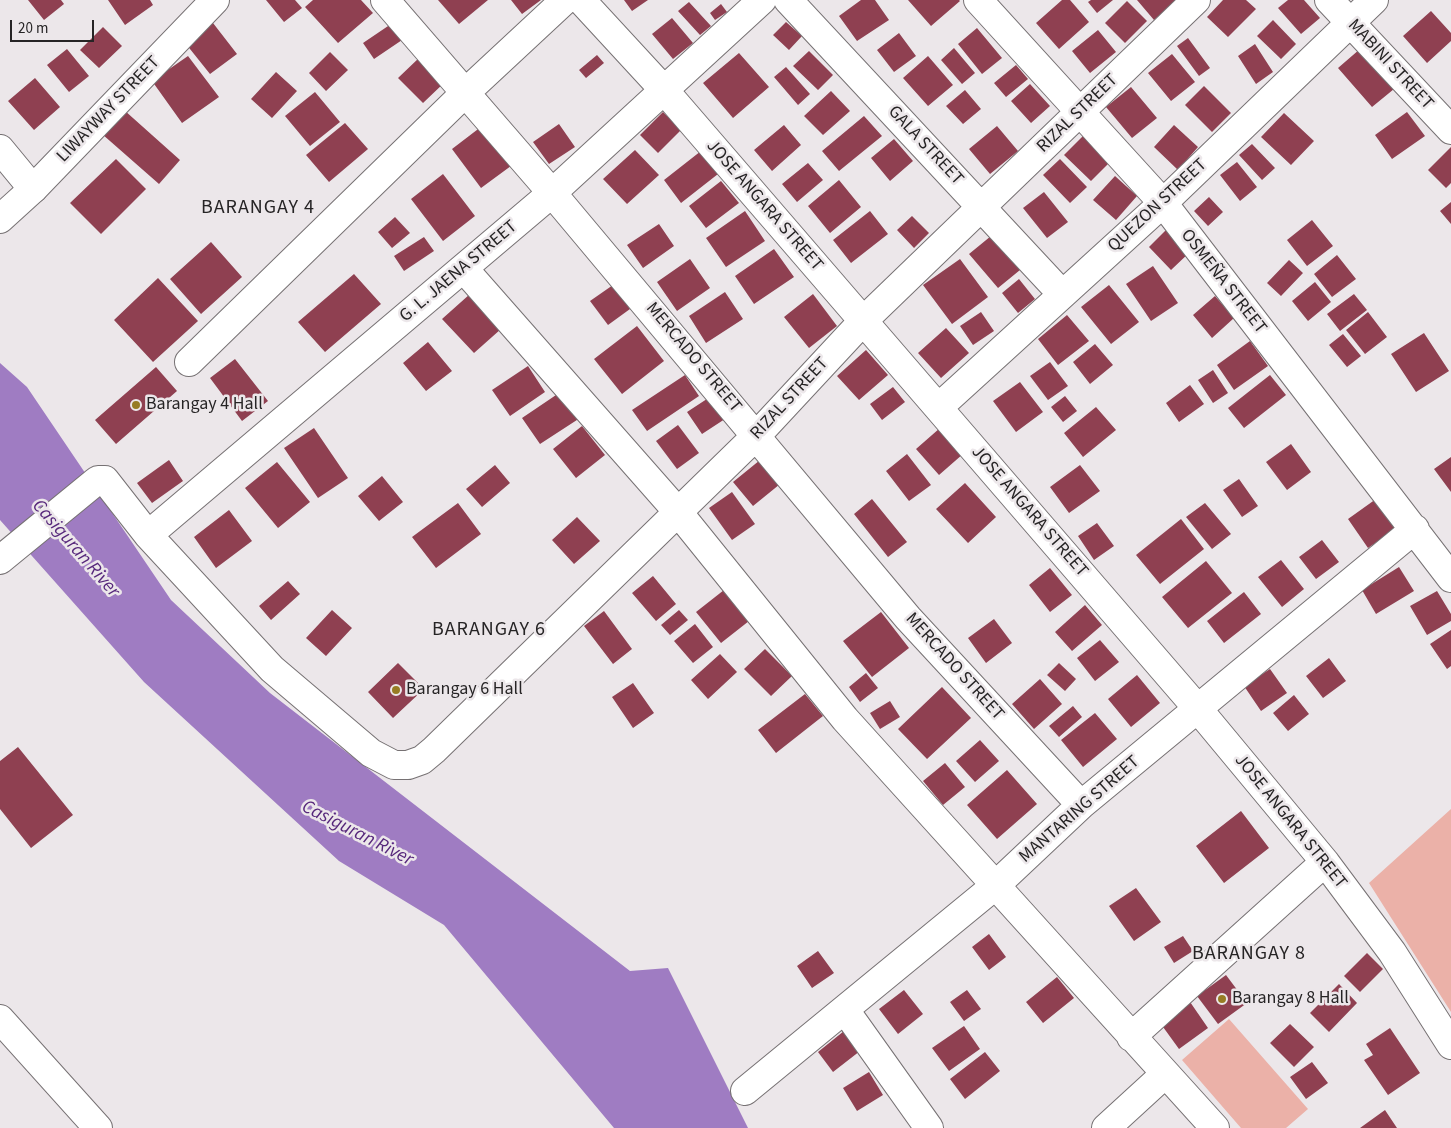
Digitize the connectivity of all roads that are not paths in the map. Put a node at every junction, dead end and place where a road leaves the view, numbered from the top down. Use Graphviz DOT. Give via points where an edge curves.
graph roads {
  1 [pos="215,0"];
  2 [pos="385,0"];
  3 [pos="565,0"];
  4 [pos="581,0"];
  5 [pos="762,0"];
  6 [pos="788,0"];
  7 [pos="978,0"];
  8 [pos="1196,0"];
  9 [pos="1329,0"];
  10 [pos="1374,0"];
  11 [pos="1350,22"];
  12 [pos="664,90"];
  13 [pos="465,93"];
  14 [pos="1080,112"];
  15 [pos="1451,130"];
  16 [pos="0,149"];
  17 [pos="33,188"];
  18 [pos="552,193"];
  19 [pos="1163,203"];
  20 [pos="982,206"];
  21 [pos="0,219"];
  22 [pos="464,269"];
  23 [pos="1062,294"];
  24 [pos="864,320"];
  25 [pos="189,362"];
  26 [pos="939,407"];
  27 [pos="757,434"];
  28 [pos="678,512"];
  29 [pos="1415,529"];
  30 [pos="148,535"];
  31 [pos="5,556"];
  32 [pos="1451,578"];
  33 [pos="1198,709"];
  34 [pos="1081,805"];
  35 [pos="1325,862"];
  36 [pos="996,885"];
  37 [pos="845,1010"];
  38 [pos="0,1019"];
  39 [pos="1132,1036"];
  40 [pos="1451,1045"];
  41 [pos="1165,1074"];
  42 [pos="746,1091"];
  43 [pos="98,1128"];
  44 [pos="929,1128"];
  45 [pos="1106,1128"];
  46 [pos="1215,1128"];
  1 -- 17 [label="street, LIWAYWAY STREET"];
  2 -- 13 [label="street, MERCADO STREET"];
  3 -- 13 [label="street"];
  4 -- 12 [label="street, JOSE ANGARA STREET"];
  5 -- 12 [label="street, G. L. JAENA STREET"];
  6 -- 20 [label="street, GALA STREET"];
  7 -- 14 [label="street, OSMEÑA STREET"];
  8 -- 14 [label="street, RIZAL STREET"];
  9 -- 11 [label="street, MABINI STREET"];
  10 -- 11 [label="street, QUEZON STREET"];
  11 -- 15 [label="street, MABINI STREET"];
  11 -- 19 [label="street, QUEZON STREET"];
  12 -- 18 [label="street, G. L. JAENA STREET"];
  12 -- 24 [label="street, JOSE ANGARA STREET"];
  13 -- 18 [label="street, MERCADO STREET"];
  13 -- 25 [label="street"];
  14 -- 19 [label="street, OSMEÑA STREET"];
  14 -- 20 [label="street, RIZAL STREET"];
  16 -- 17 [label="street"];
  17 -- 21 [label="street, LIWAYWAY STREET"];
  18 -- 22 [label="street, G. L. JAENA STREET"];
  18 -- 27 [label="street, MERCADO STREET"];
  19 -- 23 [label="street, QUEZON STREET"];
  19 -- 29 [label="street, OSMEÑA STREET"];
  20 -- 23 [label="street, GALA STREET"];
  20 -- 24 [label="street, RIZAL STREET"];
  22 -- 28 [label="street"];
  22 -- 30 [label="street, G. L. JAENA STREET"];
  23 -- 26 [label="street, QUEZON STREET"];
  24 -- 26 [label="street, JOSE ANGARA STREET"];
  24 -- 27 [label="street, RIZAL STREET"];
  26 -- 33 [label="street, JOSE ANGARA STREET"];
  27 -- 28 [label="street, RIZAL STREET"];
  27 -- 34 [label="street, MERCADO STREET" via="908,618"];
  28 -- 30 [label="street, RIZAL STREET" via="434,750 422,760 408,765 394,765 371,754 272,669"];
  28 -- 36 [label="street" via="845,719"];
  29 -- 32 [label="street, OSMEÑA STREET"];
  29 -- 33 [label="street, MANTARING STREET"];
  30 -- 31 [label="street, RIZAL STREET" via="105,480 98,480"];
  33 -- 34 [label="street, MANTARING STREET"];
  33 -- 35 [label="street, JOSE ANGARA STREET"];
  34 -- 36 [label="street, MANTARING STREET"];
  35 -- 39 [label="street"];
  35 -- 40 [label="street, JOSE ANGARA STREET" via="1392,952"];
  36 -- 37 [label="street, MANTARING STREET"];
  36 -- 39 [label="street"];
  37 -- 42 [label="street, MANTARING STREET"];
  37 -- 44 [label="street"];
  38 -- 43 [label="street"];
  39 -- 41 [label="street"];
  41 -- 45 [label="street"];
  41 -- 46 [label="street"];
}
